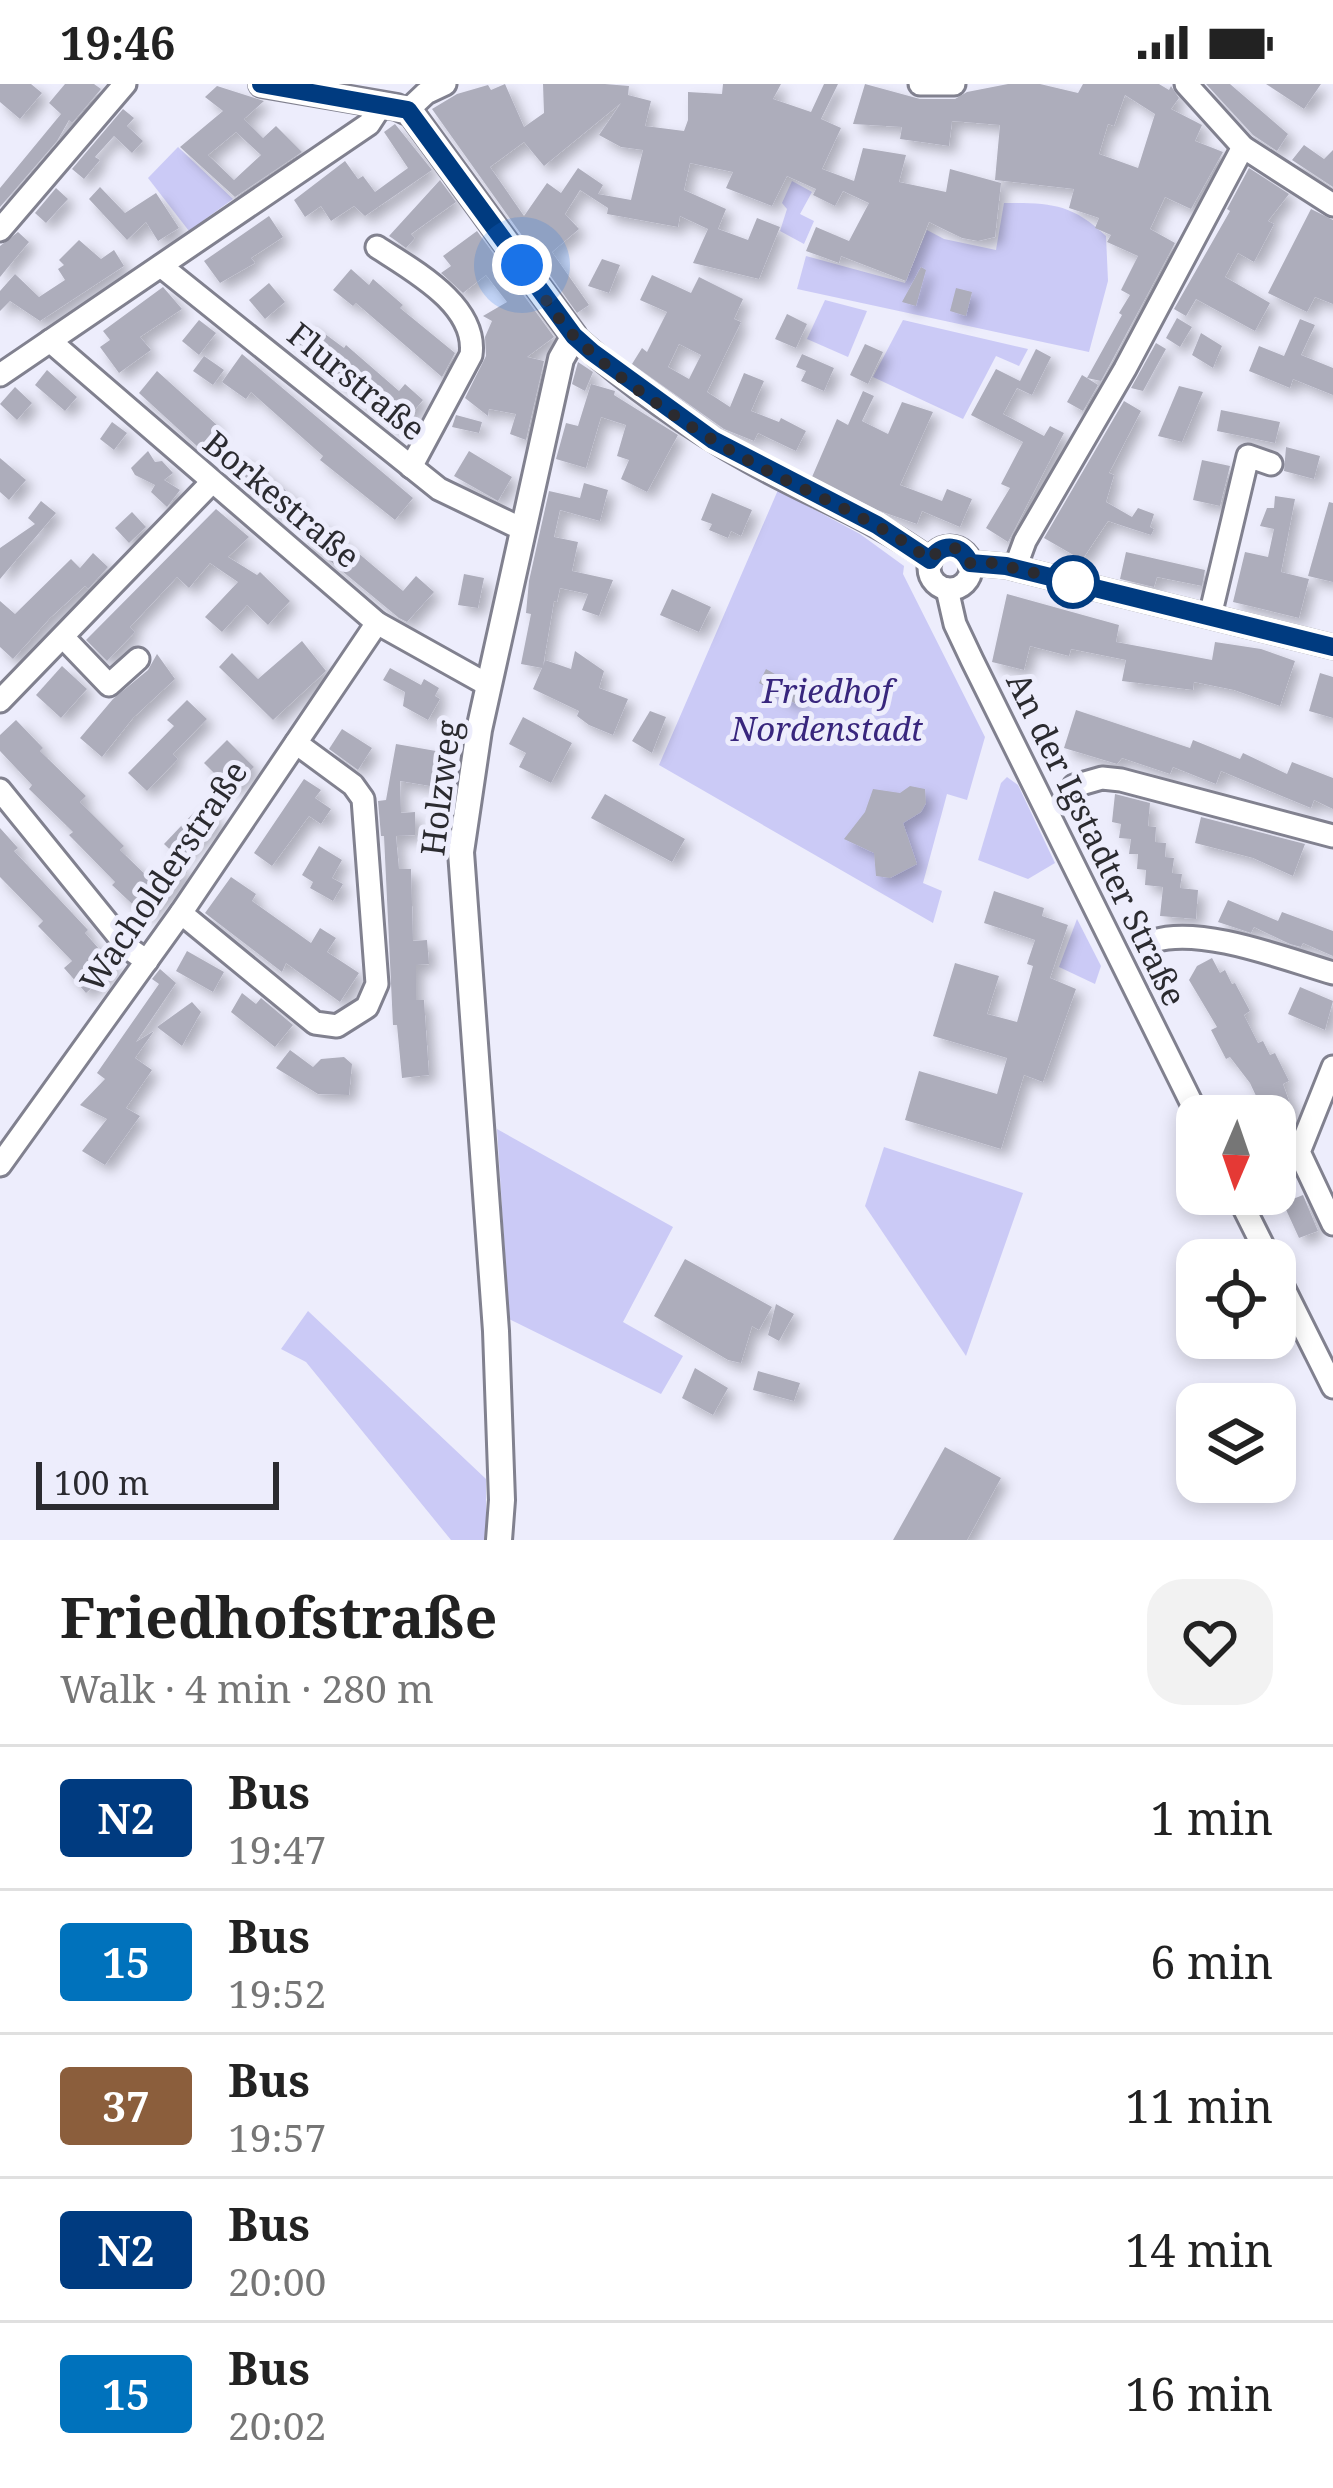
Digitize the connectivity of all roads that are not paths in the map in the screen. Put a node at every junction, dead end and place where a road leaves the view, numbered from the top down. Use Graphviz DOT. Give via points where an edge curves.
graph roads {
  1 [pos="125,84"];
  2 [pos="262,84"];
  3 [pos="446,84"];
  4 [pos="920,84"];
  5 [pos="954,84"];
  6 [pos="1186,84"];
  7 [pos="382,104"];
  8 [pos="408,110"];
  9 [pos="1243,147"];
  10 [pos="1333,205"];
  11 [pos="0,230"];
  12 [pos="377,247"];
  13 [pos="161,266"];
  14 [pos="574,336"];
  15 [pos="50,341"];
  16 [pos="3,368"];
  17 [pos="1271,464"];
  18 [pos="411,467"];
  19 [pos="211,483"];
  20 [pos="524,530"];
  21 [pos="930,560"];
  22 [pos="970,563"];
  23 [pos="1015,568"];
  24 [pos="947,589"];
  25 [pos="1210,616"];
  26 [pos="377,622"];
  27 [pos="62,637"];
  28 [pos="1333,647"];
  29 [pos="138,659"];
  30 [pos="488,686"];
  31 [pos="0,701"];
  32 [pos="296,743"];
  33 [pos="1073,786"];
  34 [pos="0,790"];
  35 [pos="1333,836"];
  36 [pos="181,913"];
  37 [pos="1154,941"];
  38 [pos="147,961"];
  39 [pos="1333,973"];
  40 [pos="1333,1067"];
  41 [pos="1188,1095"];
  42 [pos="0,1165"];
  43 [pos="1333,1224"];
  44 [pos="1296,1312"];
  45 [pos="1333,1387"];
  46 [pos="499,1540"];
  1 -- 11 [label="street"];
  2 -- 7 [label="main road"];
  3 -- 8 [label="street"];
  4 -- 5 [label="street"];
  6 -- 9 [label="street"];
  7 -- 8 [label="main road"];
  7 -- 13 [label="street" via="369,124"];
  8 -- 14 [label="main road"];
  9 -- 10 [label="street"];
  9 -- 23 [label="street"];
  12 -- 18 [label="street" via="445,298 472,337 471,356"];
  13 -- 15 [label="street"];
  13 -- 18 [label="street, Flurstraße"];
  14 -- 20 [label="main road, Holzweg" via="561,359"];
  14 -- 21 [label="street" via="713,440"];
  15 -- 16 [label="street"];
  15 -- 19 [label="street, Borkestraße"];
  17 -- 25 [label="street" via="1248,456"];
  18 -- 20 [label="street, Flurstraße"];
  19 -- 26 [label="street, Borkestraße"];
  19 -- 27 [label="street"];
  20 -- 30 [label="main road, Holzweg"];
  21 -- 22 [label="street" via="952,547"];
  21 -- 24 [label="street" via="932,578"];
  22 -- 23 [label="street"];
  22 -- 24 [label="street" via="965,582"];
  23 -- 25 [label="street"];
  24 -- 41 [label="street, An der Igstadter Straße" via="977,671"];
  25 -- 28 [label="street"];
  26 -- 30 [label="street, Borkestraße"];
  26 -- 32 [label="street, Wacholderstraße"];
  27 -- 29 [label="street" via="109,685"];
  27 -- 31 [label="street"];
  30 -- 46 [label="main road, Holzweg" via="461,852 496,1331"];
  32 -- 36 [label="street, Wacholderstraße"];
  32 -- 36 [label="street" via="364,799 376,984 367,1007 337,1026 315,1023"];
  33 -- 35 [label="street" via="1121,780"];
  34 -- 38 [label="street" via="128,949"];
  36 -- 38 [label="street, Wacholderstraße"];
  37 -- 39 [label="street" via="1179,936"];
  38 -- 42 [label="street, Wacholderstraße"];
  40 -- 43 [label="street" via="1299,1152"];
  44 -- 45 [label="street"];
}
